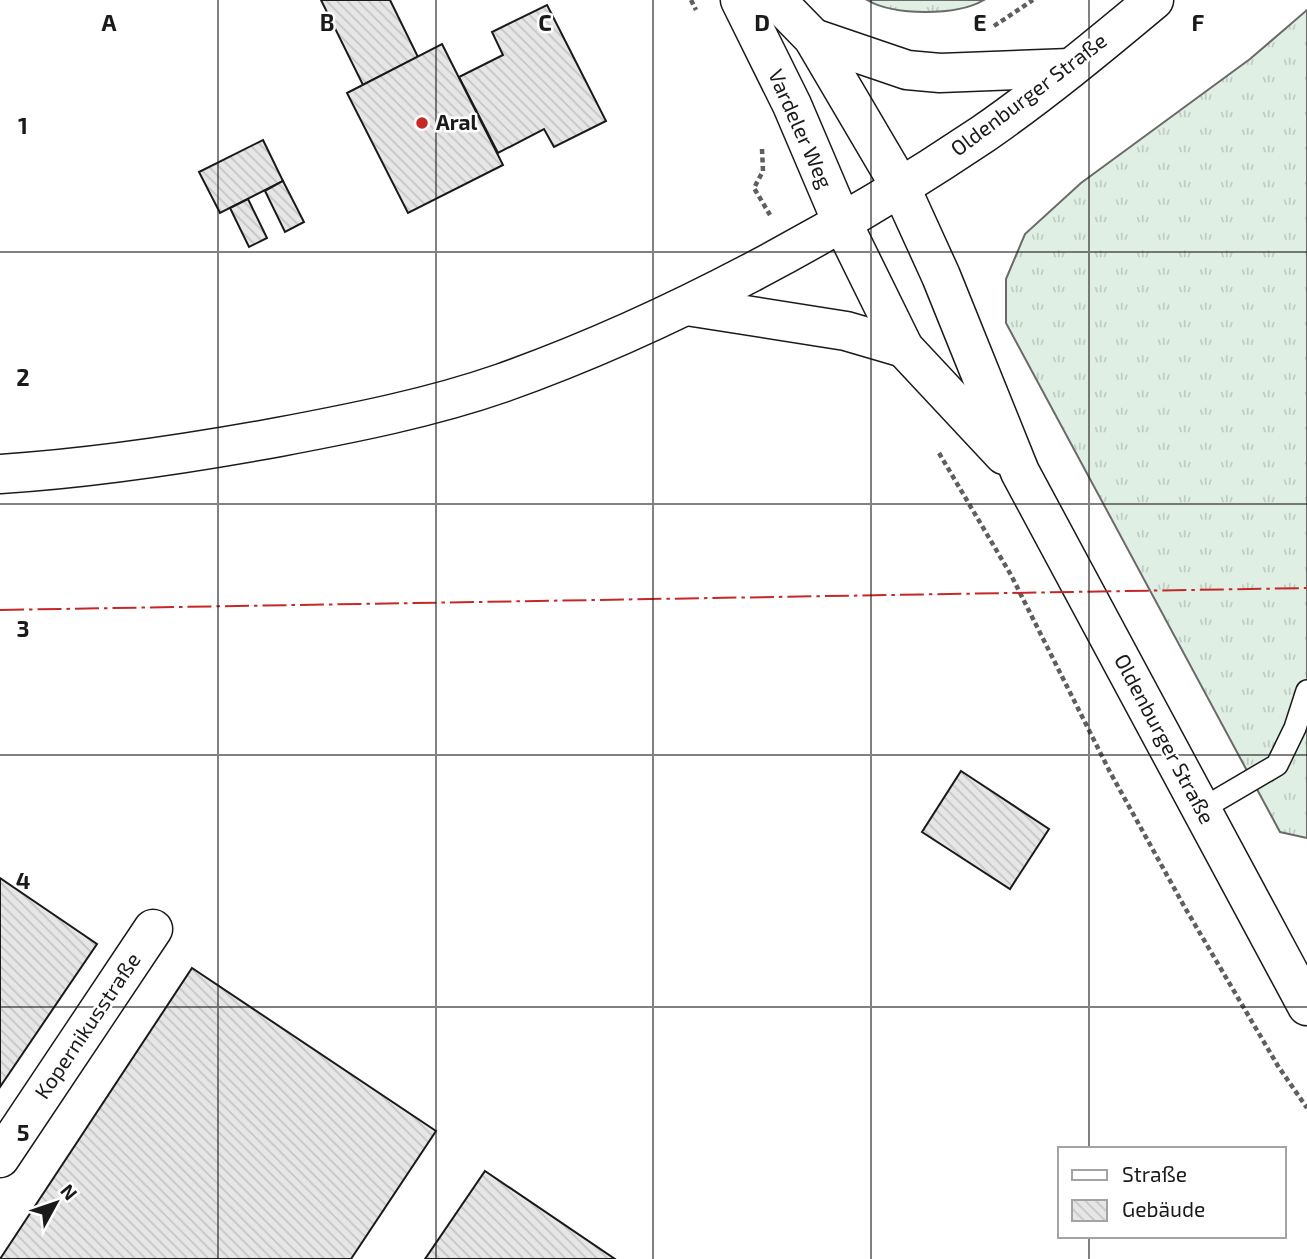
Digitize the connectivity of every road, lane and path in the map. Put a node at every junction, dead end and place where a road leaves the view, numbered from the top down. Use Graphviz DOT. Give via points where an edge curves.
graph roads {
  1 [pos="740,0"];
  2 [pos="776,0"];
  3 [pos="1154,0"];
  4 [pos="813,38"];
  5 [pos="1070,68"];
  6 [pos="900,186"];
  7 [pos="841,220"];
  8 [pos="687,306"];
  9 [pos="904,348"];
  10 [pos="937,449"];
  11 [pos="1020,472"];
  12 [pos="0,474"];
  13 [pos="1307,691"];
  14 [pos="1202,809"];
  15 [pos="153,929"];
  16 [pos="1307,1006"];
  17 [pos="1307,1108"];
  18 [pos="0,1158"];
  1 -- 7 [label="main road, Vardeler Weg"];
  2 -- 4 [label="main road"];
  3 -- 5 [label="main road, Oldenburger Straße"];
  4 -- 5 [label="main road" via="907,70"];
  4 -- 6 [label="main road"];
  5 -- 6 [label="main road, Oldenburger Straße" via="985,132"];
  6 -- 7 [label="main road, Oldenburger Straße"];
  6 -- 11 [label="main road, Oldenburger Straße"];
  7 -- 8 [label="main road"];
  7 -- 9 [label="main road, Oldenburger Straße"];
  8 -- 9 [label="main road" via="835,329"];
  8 -- 12 [label="main road" via="501,383 362,422 212,450"];
  9 -- 11 [label="main road, Oldenburger Straße"];
  10 -- 17 [label="path" via="1011,575 1177,894"];
  11 -- 14 [label="main road, Oldenburger Straße"];
  13 -- 14 [label="lane" via="1277,765"];
  14 -- 16 [label="main road, Oldenburger Straße"];
  15 -- 18 [label="main road, Kopernikusstraße"];
}
